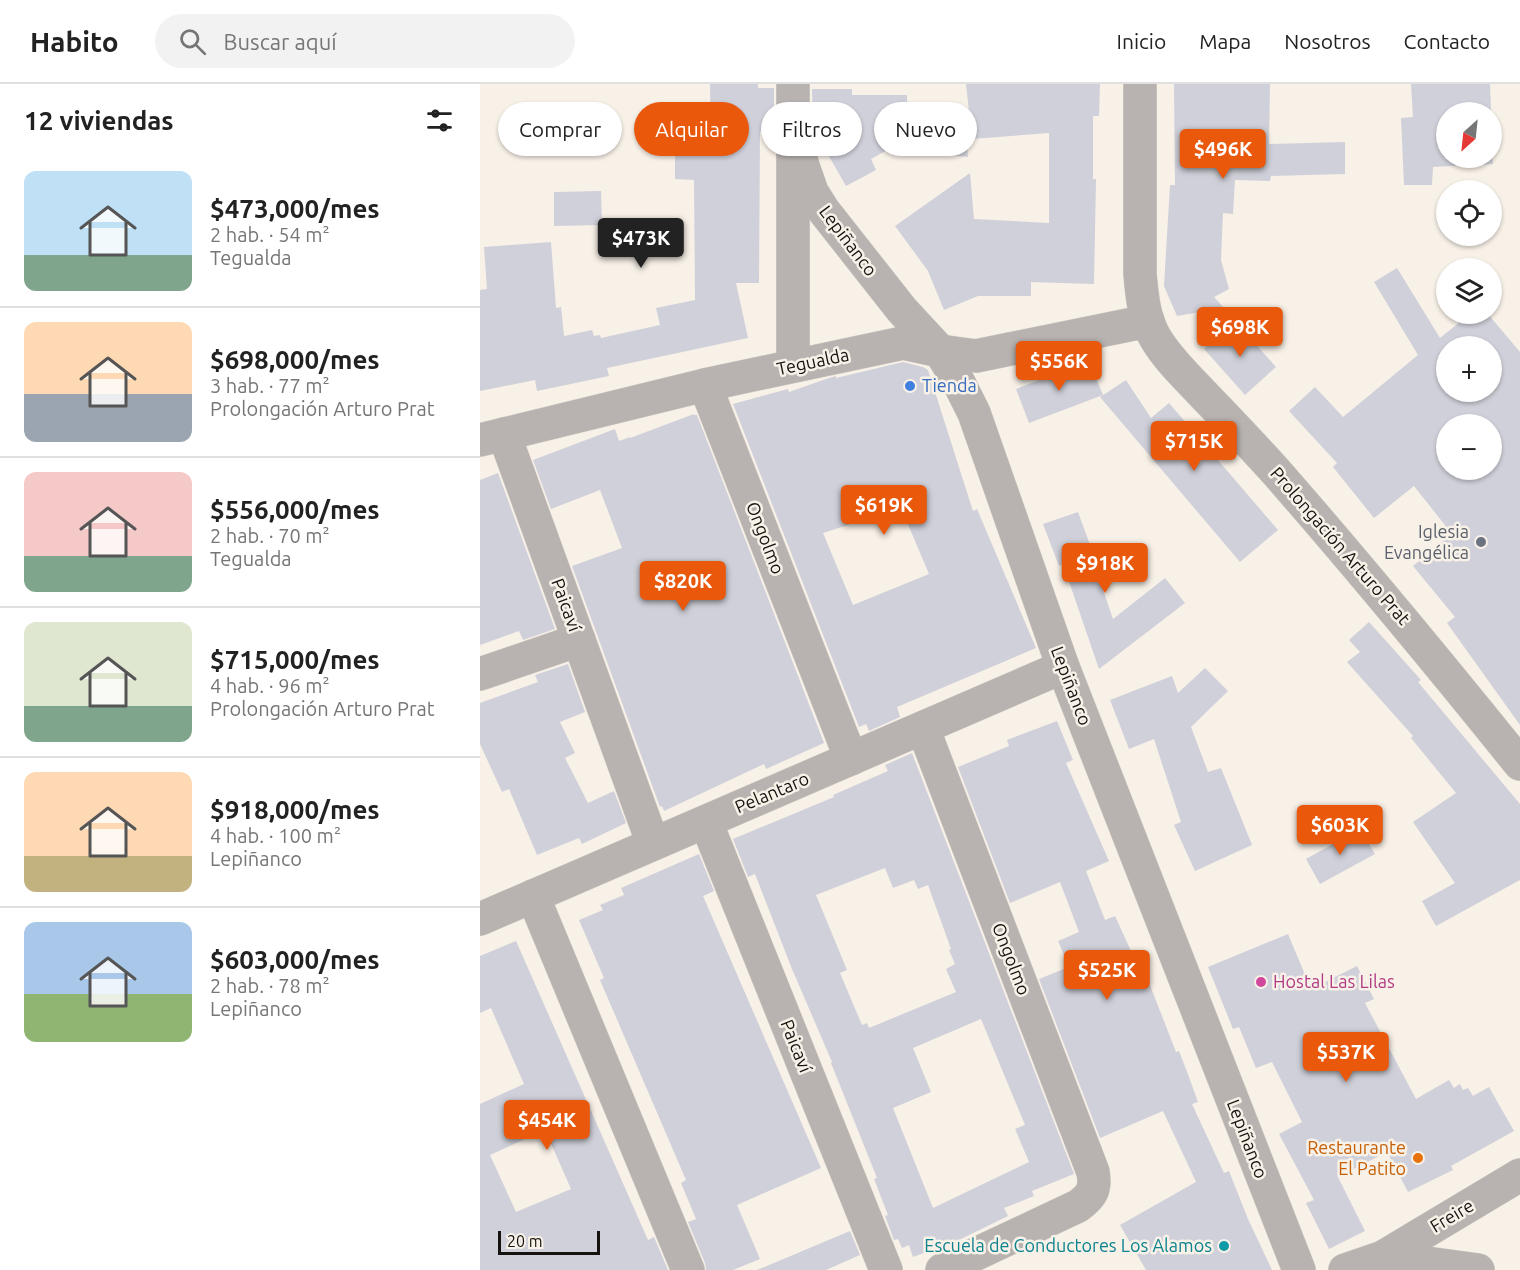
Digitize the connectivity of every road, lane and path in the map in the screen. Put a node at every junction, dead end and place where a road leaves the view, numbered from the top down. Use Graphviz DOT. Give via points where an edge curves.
graph roads {
  1 [pos="793,84"];
  2 [pos="1140,84"];
  3 [pos="793,102"];
  4 [pos="793,156"];
  5 [pos="800,156"];
  6 [pos="1148,321"];
  7 [pos="940,351"];
  8 [pos="793,365"];
  9 [pos="705,385"];
  10 [pos="492,437"];
  11 [pos="579,640"];
  12 [pos="1063,667"];
  13 [pos="480,674"];
  14 [pos="922,728"];
  15 [pos="851,759"];
  16 [pos="1520,764"];
  17 [pos="706,822"];
  18 [pos="653,844"];
  19 [pos="533,896"];
  20 [pos="480,919"];
  21 [pos="1520,1175"];
  22 [pos="1382,1263"];
  23 [pos="688,1270"];
  24 [pos="886,1270"];
  25 [pos="942,1270"];
  26 [pos="1299,1270"];
  27 [pos="1345,1270"];
  28 [pos="1478,1270"];
  1 -- 3 [label="street, Lepiñanco"];
  2 -- 6 [label="street, Prolongación Arturo Prat" via="1140,274"];
  4 -- 8 [label="street, Lepiñanco"];
  5 -- 7 [label="street, Lepiñanco" via="812,192 824,211 902,310"];
  6 -- 7 [label="street, Tegualda" via="976,356"];
  6 -- 16 [label="street, Prolongación Arturo Prat" via="1168,357 1336,540"];
  7 -- 8 [label="street, Tegualda" via="903,343"];
  7 -- 12 [label="street, Lepiñanco" via="974,413"];
  8 -- 9 [label="street, Tegualda"];
  9 -- 10 [label="street, Tegualda"];
  9 -- 15 [label="street, Ongolmo"];
  10 -- 11 [label="street, Paicaví"];
  11 -- 13 [label="street"];
  11 -- 18 [label="street, Paicaví"];
  12 -- 14 [label="street, Pelantaro"];
  12 -- 26 [label="street, Lepiñanco"];
  14 -- 15 [label="street, Pelantaro"];
  14 -- 25 [label="street, Ongolmo" via="1095,1181 1087,1200 1078,1206"];
  15 -- 17 [label="street, Pelantaro"];
  17 -- 18 [label="street, Pelantaro"];
  17 -- 24 [label="street, Paicaví"];
  18 -- 19 [label="street, Pelantaro"];
  19 -- 20 [label="street, Pelantaro"];
  19 -- 23 [label="street"];
  21 -- 22 [label="street, Freire"];
  22 -- 27 [label="street"];
  22 -- 28 [label="street"];
}
